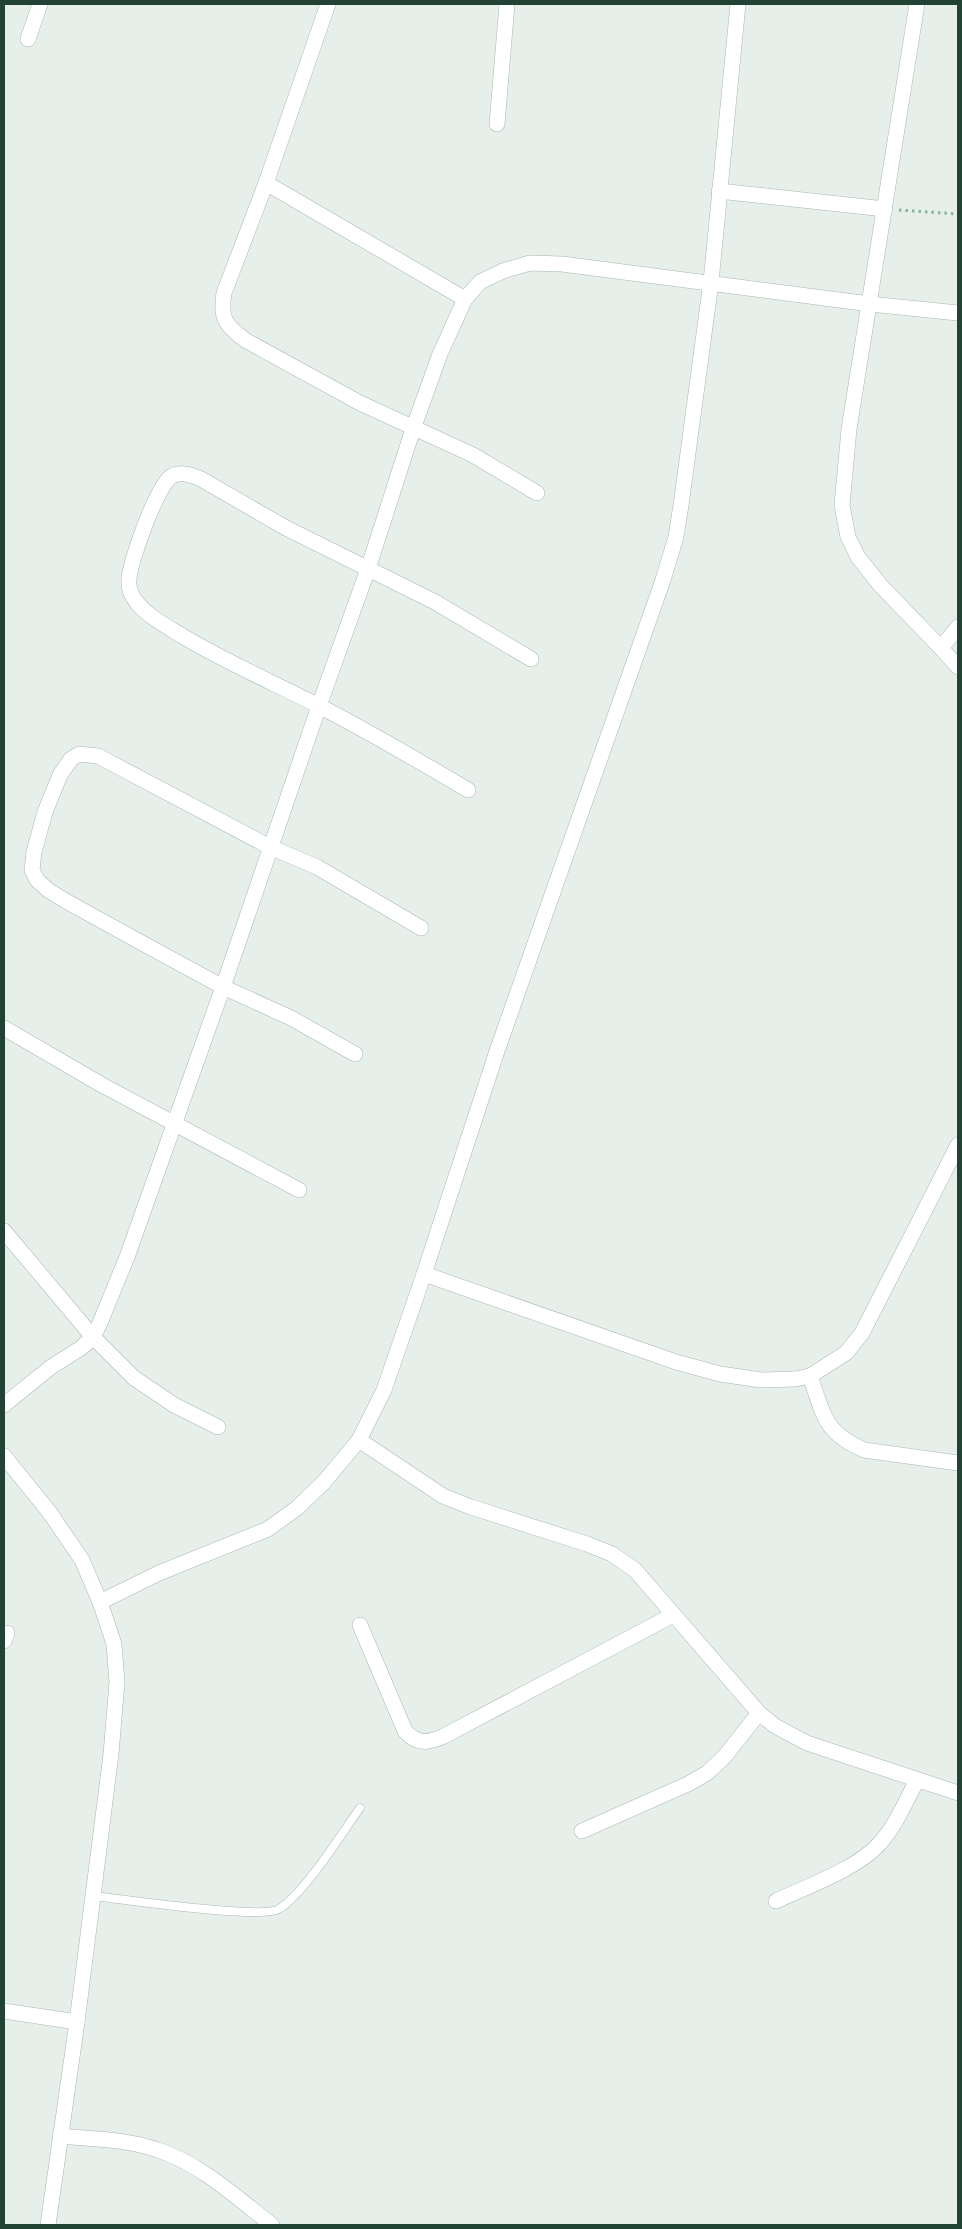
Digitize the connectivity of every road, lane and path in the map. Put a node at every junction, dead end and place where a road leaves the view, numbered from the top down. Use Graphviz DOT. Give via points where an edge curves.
graph roads {
  1 [pos="40,4"];
  2 [pos="328,4"];
  3 [pos="508,4"];
  4 [pos="738,4"];
  5 [pos="917,4"];
  6 [pos="28,39"];
  7 [pos="497,124"];
  8 [pos="266,184"];
  9 [pos="720,191"];
  10 [pos="885,209"];
  11 [pos="958,214"];
  12 [pos="711,282"];
  13 [pos="465,299"];
  14 [pos="870,304"];
  15 [pos="958,312"];
  16 [pos="413,429"];
  17 [pos="537,493"];
  18 [pos="368,569"];
  19 [pos="958,627"];
  20 [pos="941,648"];
  21 [pos="531,659"];
  22 [pos="958,667"];
  23 [pos="318,706"];
  24 [pos="468,790"];
  25 [pos="270,847"];
  26 [pos="421,928"];
  27 [pos="223,987"];
  28 [pos="4,1028"];
  29 [pos="355,1054"];
  30 [pos="175,1122"];
  31 [pos="958,1145"];
  32 [pos="299,1190"];
  33 [pos="4,1231"];
  34 [pos="424,1274"];
  35 [pos="93,1337"];
  36 [pos="810,1376"];
  37 [pos="4,1405"];
  38 [pos="218,1427"];
  39 [pos="359,1440"];
  40 [pos="4,1456"];
  41 [pos="958,1463"];
  42 [pos="100,1602"];
  43 [pos="673,1615"];
  44 [pos="360,1625"];
  45 [pos="759,1713"];
  46 [pos="917,1780"];
  47 [pos="958,1793"];
  48 [pos="360,1808"];
  49 [pos="582,1831"];
  50 [pos="93,1896"];
  51 [pos="776,1902"];
  52 [pos="4,2011"];
  53 [pos="77,2022"];
  54 [pos="60,2136"];
  55 [pos="48,2225"];
  56 [pos="272,2225"];
  1 -- 6 [label="street"];
  2 -- 8 [label="street"];
  3 -- 7 [label="street"];
  4 -- 9 [label="street"];
  5 -- 10 [label="street"];
  8 -- 13 [label="street"];
  8 -- 16 [label="street" via="224,293 225,321 245,340"];
  9 -- 10 [label="street"];
  9 -- 12 [label="street"];
  10 -- 11 [label="path"];
  10 -- 14 [label="street"];
  12 -- 13 [label="street" via="530,263 480,282"];
  12 -- 14 [label="street"];
  12 -- 34 [label="street" via="676,537"];
  13 -- 16 [label="street" via="440,354"];
  14 -- 15 [label="street"];
  14 -- 20 [label="street" via="844,468 844,524 858,557 881,586"];
  16 -- 17 [label="street" via="473,455"];
  16 -- 18 [label="street"];
  18 -- 21 [label="street" via="435,602"];
  18 -- 23 [label="street"];
  18 -- 23 [label="street" via="286,528 201,479 186,474 171,476 166,481 140,538 128,584 148,614 245,671"];
  19 -- 20 [label="street"];
  20 -- 22 [label="street"];
  23 -- 24 [label="street"];
  23 -- 25 [label="street"];
  25 -- 26 [label="street" via="317,867"];
  25 -- 27 [label="street"];
  25 -- 27 [label="street" via="111,761 88,753 79,754 71,760 60,775 45,812 32,860 37,880 64,900"];
  27 -- 29 [label="street" via="292,1018"];
  27 -- 30 [label="street"];
  28 -- 30 [label="street" via="102,1085"];
  30 -- 32 [label="street"];
  30 -- 35 [label="street" via="127,1257"];
  31 -- 36 [label="street" via="862,1333 846,1353"];
  33 -- 35 [label="street"];
  34 -- 36 [label="street" via="676,1362 720,1374 761,1380"];
  34 -- 39 [label="street" via="384,1390"];
  35 -- 37 [label="street"];
  35 -- 38 [label="street" via="134,1378 174,1405"];
  36 -- 41 [label="street" via="827,1424 836,1435 851,1444 864,1450"];
  39 -- 42 [label="street" via="324,1482 297,1508 268,1529 159,1573"];
  39 -- 43 [label="street" via="455,1502 612,1554 635,1570"];
  40 -- 42 [label="street" via="50,1513 82,1560"];
  42 -- 50 [label="street" via="114,1644 117,1682"];
  43 -- 44 [label="street" via="427,1742 412,1738 406,1731"];
  43 -- 45 [label="street"];
  45 -- 46 [label="street" via="774,1726 807,1743"];
  45 -- 49 [label="street" via="707,1773"];
  46 -- 47 [label="street"];
  46 -- 51 [label="street" via="890,1832 872,1852"];
  48 -- 50 [label="lane" via="301,1888 278,1910 264,1914 236,1912"];
  50 -- 53 [label="street"];
  52 -- 53 [label="street"];
  53 -- 54 [label="street"];
  54 -- 55 [label="street"];
  54 -- 56 [label="street" via="122,2142 158,2150 182,2160"];
}
